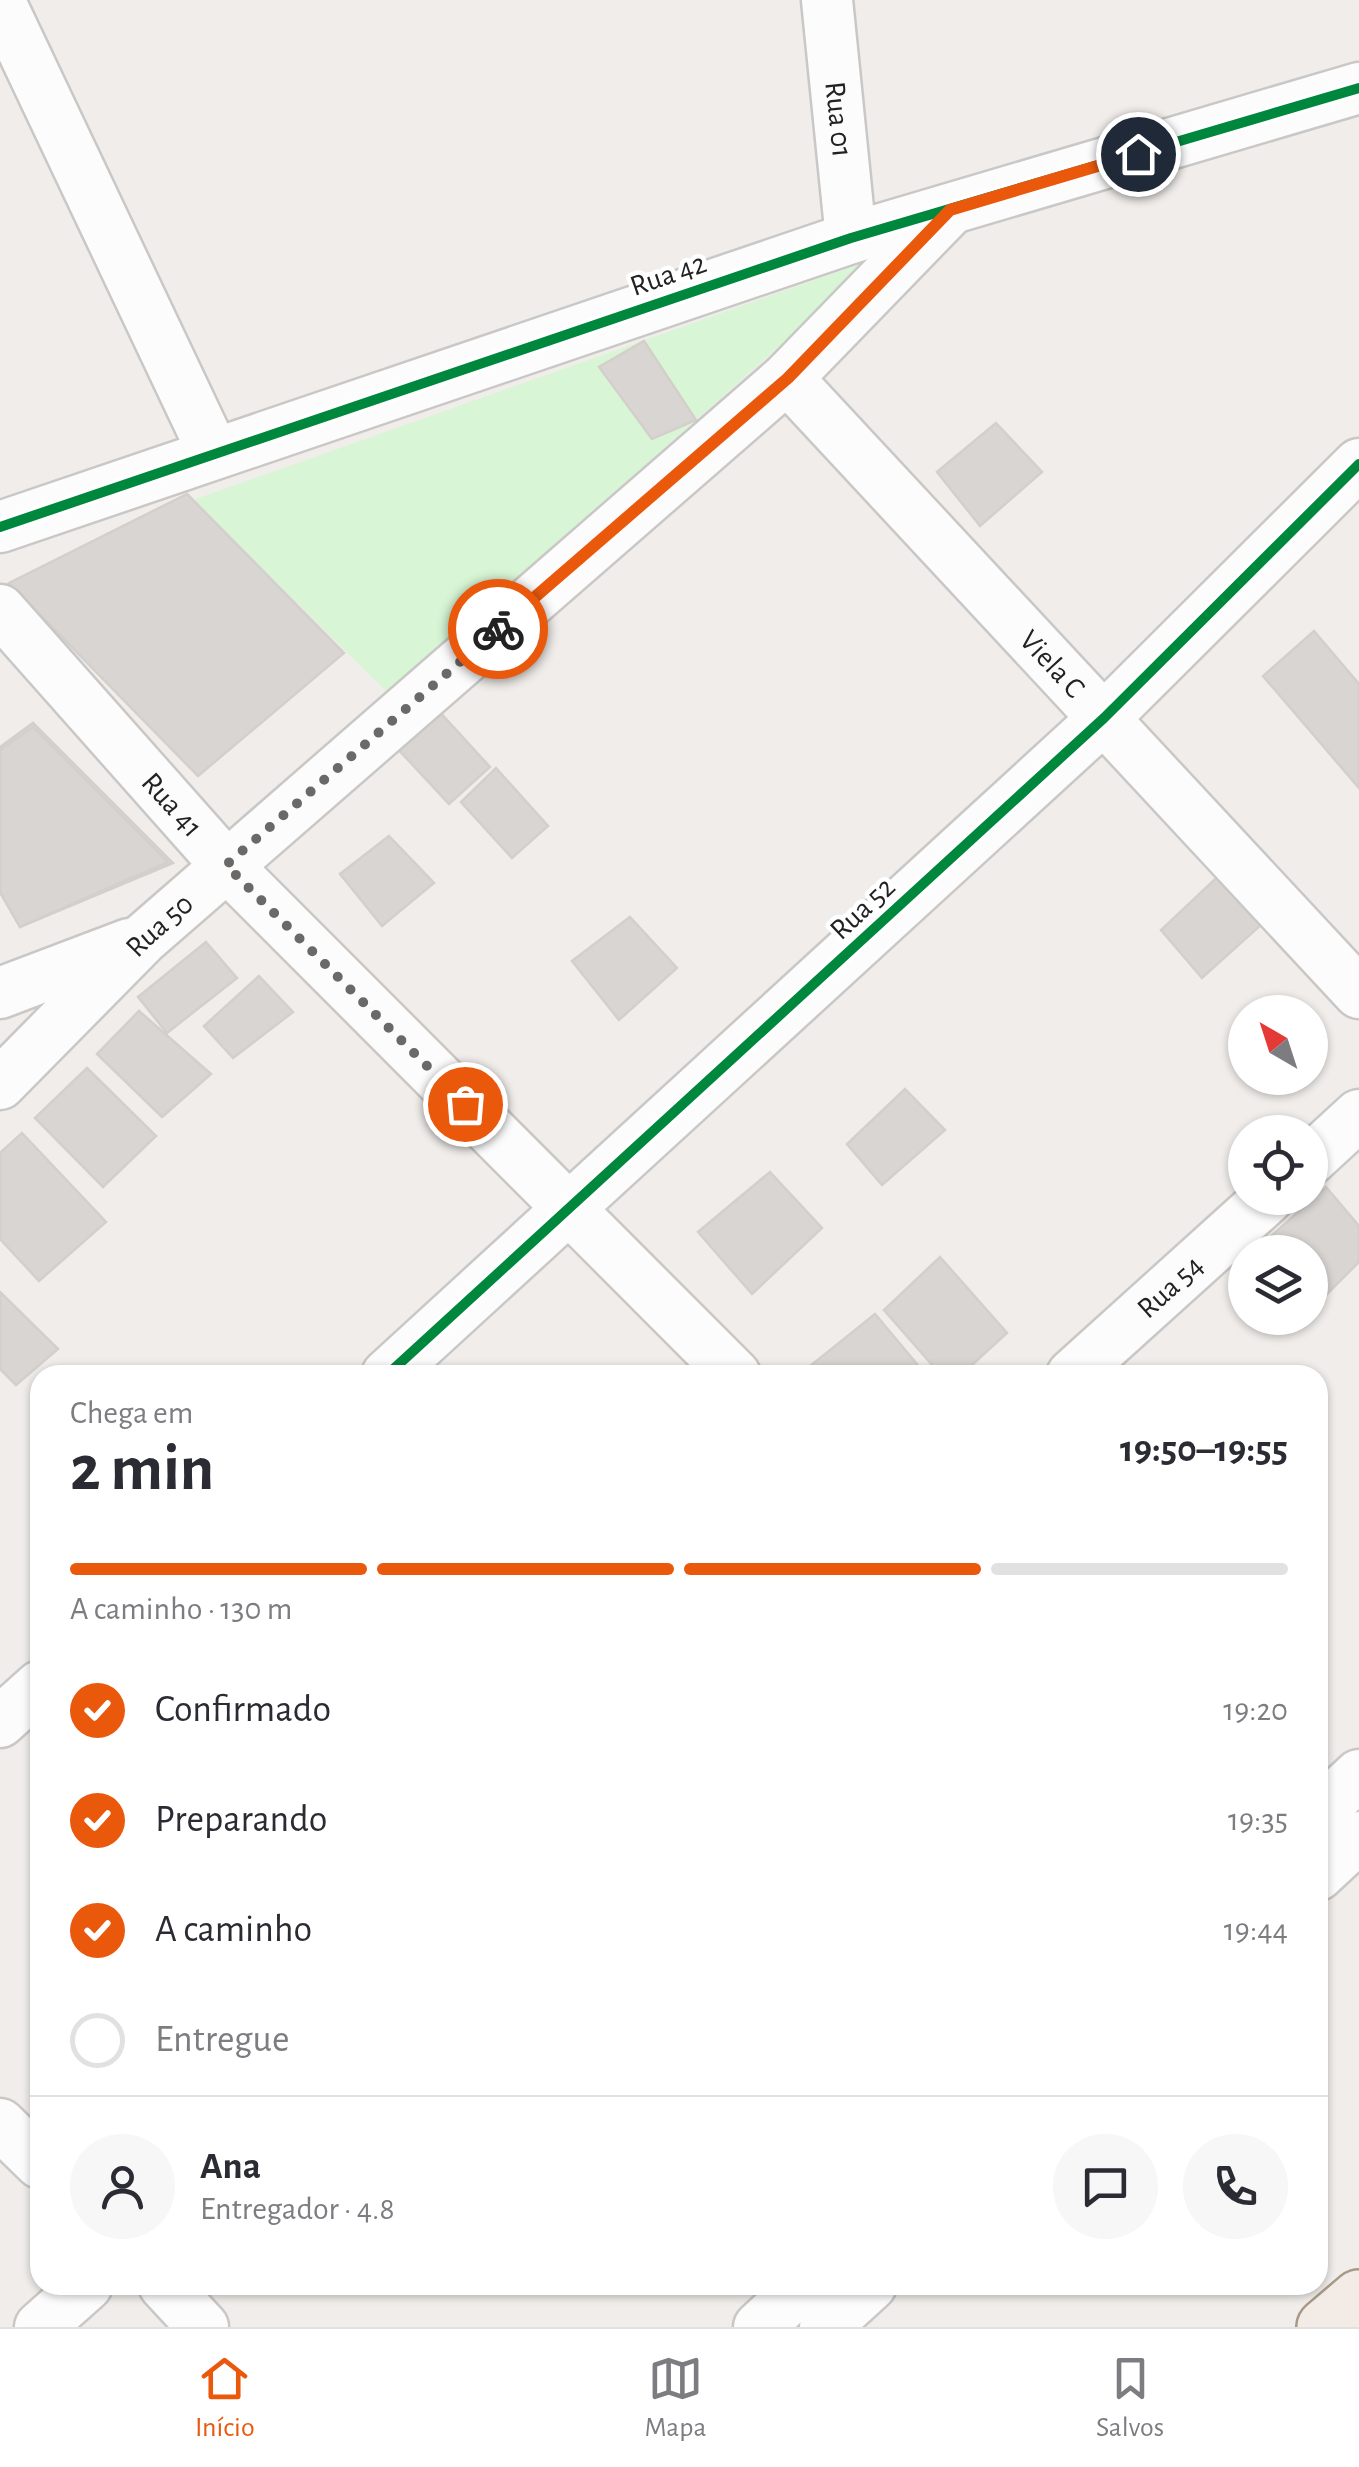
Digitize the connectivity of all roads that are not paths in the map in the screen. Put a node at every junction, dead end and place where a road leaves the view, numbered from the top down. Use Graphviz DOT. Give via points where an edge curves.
graph roads {
  1 [pos="827,0"];
  2 [pos="0,2"];
  3 [pos="1359,88"];
  4 [pos="950,210"];
  5 [pos="851,238"];
  6 [pos="788,378"];
  7 [pos="214,454"];
  8 [pos="1359,464"];
  9 [pos="0,526"];
  10 [pos="0,610"];
  11 [pos="1104,718"];
  12 [pos="226,865"];
  13 [pos="143,939"];
  14 [pos="0,993"];
  15 [pos="1359,993"];
  16 [pos="18,1057"];
  17 [pos="0,1084"];
  18 [pos="1359,1115"];
  19 [pos="1328,1143"];
  20 [pos="571,1210"];
  21 [pos="1249,1215"];
  22 [pos="398,1365"];
  23 [pos="724,1365"];
  24 [pos="1083,1365"];
  25 [pos="30,1695"];
  26 [pos="0,1722"];
  27 [pos="1359,1775"];
  28 [pos="1328,1804"];
  29 [pos="1359,1836"];
  30 [pos="1328,1865"];
  31 [pos="0,2124"];
  32 [pos="30,2152"];
  33 [pos="76,2295"];
  34 [pos="173,2295"];
  35 [pos="793,2295"];
  36 [pos="860,2295"];
  37 [pos="1359,2298"];
  38 [pos="40,2327"];
  39 [pos="202,2327"];
  40 [pos="759,2327"];
  41 [pos="825,2327"];
  42 [pos="1325,2327"];
  1 -- 5 [label="street, Rua 01"];
  2 -- 7 [label="street"];
  3 -- 4 [label="street, Rua 42"];
  4 -- 5 [label="street, Rua 42"];
  4 -- 6 [label="street, Rua 50"];
  5 -- 7 [label="street, Rua 42"];
  6 -- 11 [label="street, Viela C"];
  6 -- 12 [label="street, Rua 50"];
  7 -- 9 [label="street, Rua 42"];
  8 -- 11 [label="street, Rua 52"];
  10 -- 12 [label="street, Rua 41"];
  11 -- 15 [label="street, Viela C"];
  11 -- 20 [label="street, Rua 52"];
  12 -- 13 [label="street, Rua 50"];
  12 -- 20 [label="street, Rua 41"];
  13 -- 14 [label="street"];
  13 -- 16 [label="street, Rua 50"];
  16 -- 17 [label="street, Rua 50"];
  18 -- 19 [label="street"];
  20 -- 22 [label="street, Rua 52"];
  20 -- 23 [label="street, Rua 41"];
  21 -- 24 [label="street, Rua 54"];
  25 -- 26 [label="street"];
  27 -- 28 [label="street"];
  29 -- 30 [label="street"];
  31 -- 32 [label="street"];
  33 -- 38 [label="street"];
  34 -- 39 [label="street"];
  35 -- 40 [label="street"];
  36 -- 41 [label="street"];
  37 -- 42 [label="main road"];
}
